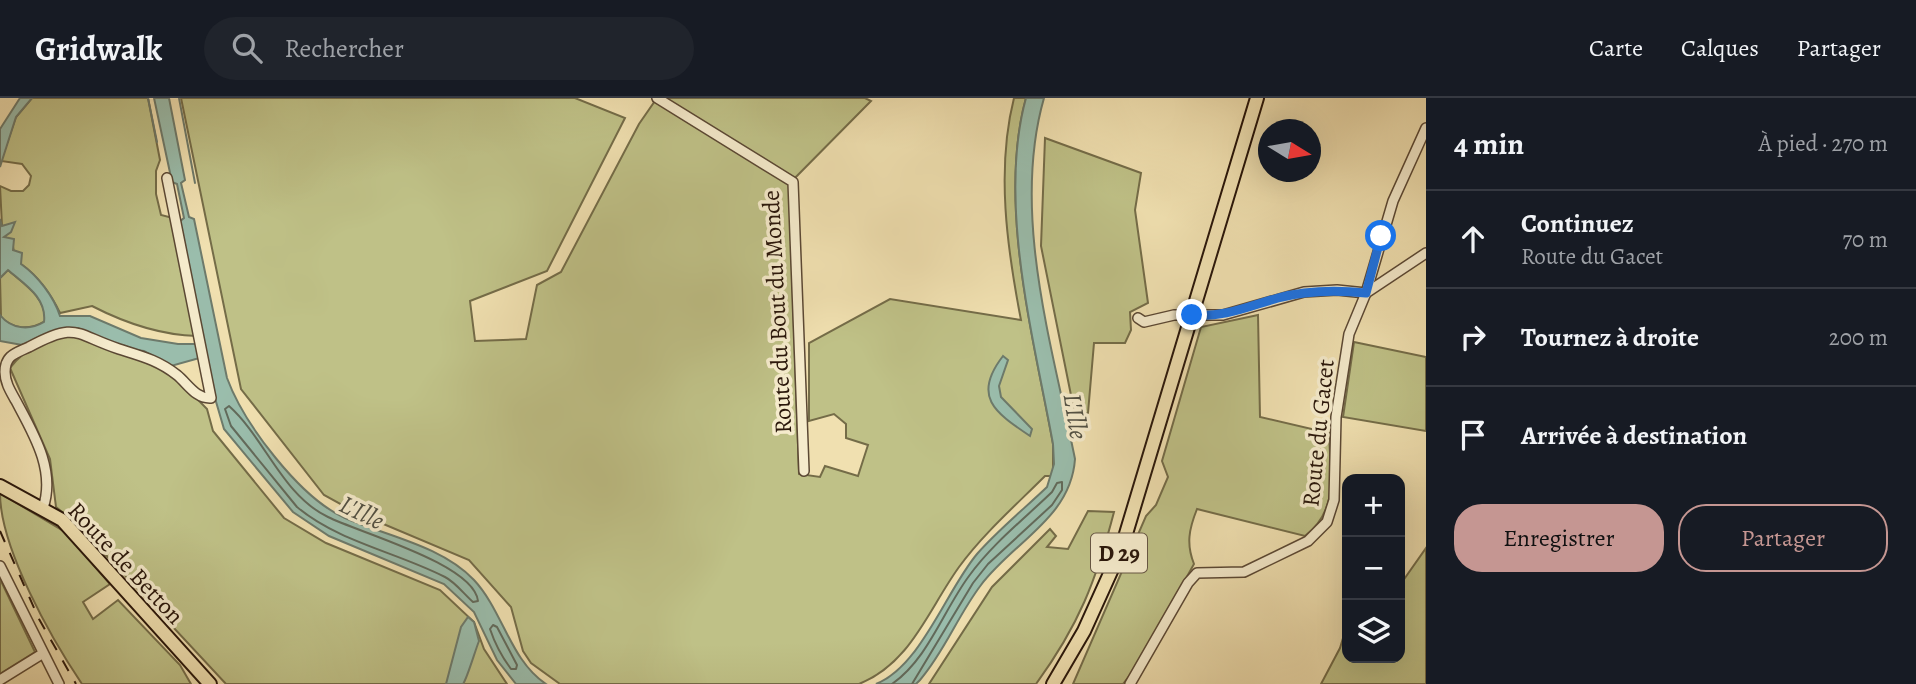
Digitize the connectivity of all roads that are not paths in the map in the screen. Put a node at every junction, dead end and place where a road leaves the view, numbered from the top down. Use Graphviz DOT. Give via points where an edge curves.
graph roads {
  1 [pos="657,98"];
  2 [pos="1256,98"];
  3 [pos="1426,128"];
  4 [pos="167,178"];
  5 [pos="1426,253"];
  6 [pos="1366,293"];
  7 [pos="1192,315"];
  8 [pos="1138,318"];
  9 [pos="804,471"];
  10 [pos="0,486"];
  11 [pos="43,508"];
  12 [pos="0,566"];
  13 [pos="41,654"];
  14 [pos="0,680"];
  15 [pos="58,684"];
  16 [pos="210,684"];
  17 [pos="1053,684"];
  18 [pos="1130,684"];
  1 -- 9 [label="street, Route du Bout du Monde" via="793,182"];
  2 -- 7 [label="main road, D 29"];
  3 -- 6 [label="street, Route du Gacet" via="1393,201"];
  4 -- 11 [label="street" via="211,398 200,397 150,357 84,333 51,336 8,358 6,383 40,447 46,491"];
  5 -- 6 [label="street"];
  6 -- 7 [label="street" via="1304,292 1223,315"];
  6 -- 18 [label="street, Route du Gacet" via="1349,334 1336,416 1334,500 1328,522 1298,547 1244,572 1198,572"];
  7 -- 8 [label="street" via="1144,322"];
  7 -- 17 [label="main road, D 29" via="1122,547 1084,631"];
  10 -- 11 [label="main road, Route de Betton"];
  11 -- 16 [label="main road, Route de Betton" via="62,520"];
  12 -- 13 [label="street"];
  13 -- 14 [label="street"];
  13 -- 15 [label="street"];
}
